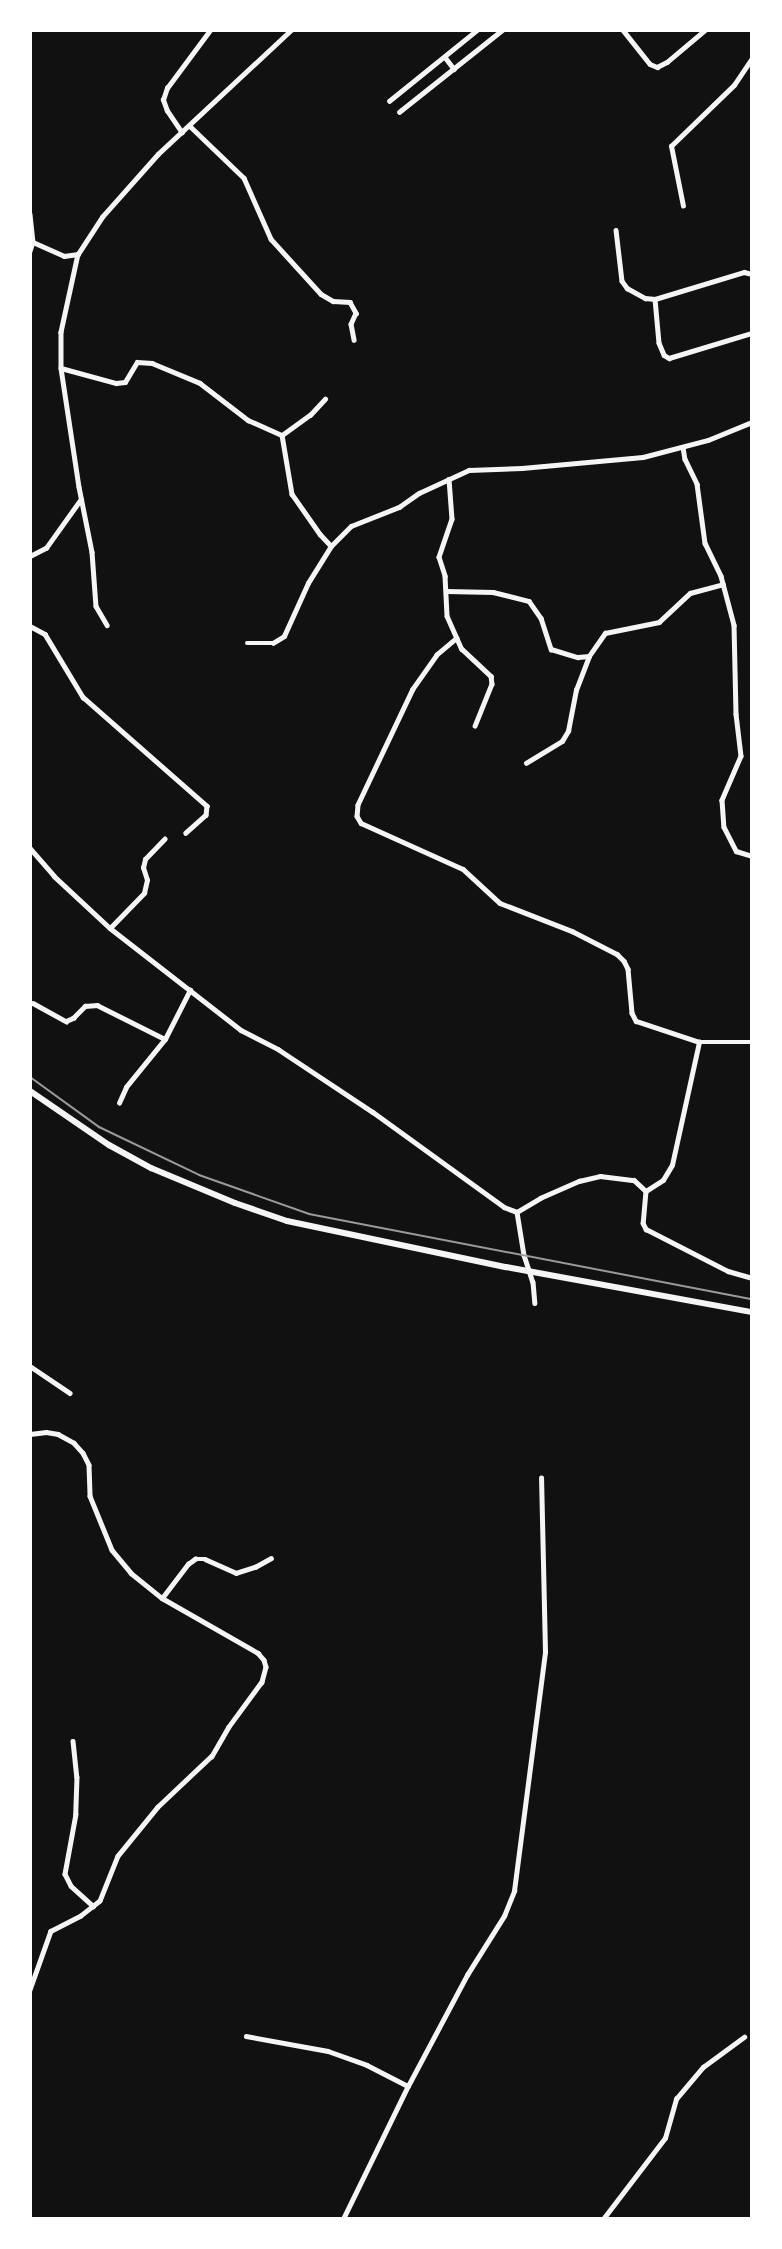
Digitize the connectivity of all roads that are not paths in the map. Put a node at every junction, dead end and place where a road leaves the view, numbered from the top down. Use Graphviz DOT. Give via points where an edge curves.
graph roads {
  1 [pos="210,30"];
  2 [pos="291,30"];
  3 [pos="477,30"];
  4 [pos="502,30"];
  5 [pos="623,30"];
  6 [pos="705,30"];
  7 [pos="445,57"];
  8 [pos="752,58"];
  9 [pos="454,69"];
  10 [pos="389,101"];
  11 [pos="399,112"];
  12 [pos="190,126"];
  13 [pos="182,133"];
  14 [pos="683,206"];
  15 [pos="30,214"];
  16 [pos="616,230"];
  17 [pos="33,242"];
  18 [pos="30,250"];
  19 [pos="78,254"];
  20 [pos="752,274"];
  21 [pos="656,299"];
  22 [pos="752,333"];
  23 [pos="354,340"];
  24 [pos="61,368"];
  25 [pos="325,399"];
  26 [pos="752,422"];
  27 [pos="282,435"];
  28 [pos="683,447"];
  29 [pos="448,479"];
  30 [pos="81,498"];
  31 [pos="331,546"];
  32 [pos="30,556"];
  33 [pos="723,584"];
  34 [pos="446,591"];
  35 [pos="107,625"];
  36 [pos="30,626"];
  37 [pos="457,638"];
  38 [pos="248,643"];
  39 [pos="589,656"];
  40 [pos="475,726"];
  41 [pos="526,763"];
  42 [pos="186,833"];
  43 [pos="164,839"];
  44 [pos="31,853"];
  45 [pos="752,856"];
  46 [pos="110,928"];
  47 [pos="190,990"];
  48 [pos="33,1003"];
  49 [pos="165,1039"];
  50 [pos="699,1042"];
  51 [pos="752,1042"];
  52 [pos="30,1091"];
  53 [pos="119,1102"];
  54 [pos="646,1191"];
  55 [pos="517,1212"];
  56 [pos="529,1270"];
  57 [pos="752,1278"];
  58 [pos="535,1303"];
  59 [pos="752,1312"];
  60 [pos="30,1366"];
  61 [pos="70,1393"];
  62 [pos="30,1434"];
  63 [pos="541,1478"];
  64 [pos="272,1558"];
  65 [pos="162,1598"];
  66 [pos="73,1741"];
  67 [pos="93,1906"];
  68 [pos="30,1989"];
  69 [pos="246,2036"];
  70 [pos="744,2037"];
  71 [pos="408,2086"];
  72 [pos="343,2219"];
  73 [pos="603,2219"];
  1 -- 13 [label="street" via="167,88 163,100"];
  2 -- 12 [label="street"];
  3 -- 7 [label="street"];
  4 -- 9 [label="street"];
  5 -- 6 [label="street" via="650,64 657,67"];
  7 -- 9 [label="street"];
  7 -- 10 [label="street"];
  8 -- 14 [label="street" via="734,85 671,146"];
  9 -- 11 [label="street"];
  12 -- 13 [label="street"];
  12 -- 23 [label="street" via="244,178 271,239 321,294 333,301 351,302 356,313 351,324"];
  13 -- 19 [label="street" via="102,217"];
  15 -- 17 [label="street"];
  16 -- 21 [label="street" via="622,281 645,298"];
  17 -- 18 [label="street"];
  17 -- 19 [label="street" via="64,256"];
  19 -- 24 [label="street" via="62,332"];
  20 -- 21 [label="street" via="744,272"];
  21 -- 22 [label="street" via="659,343 669,358"];
  24 -- 27 [label="street" via="125,382 137,362 152,363 200,383 248,420"];
  24 -- 30 [label="street"];
  25 -- 27 [label="street"];
  26 -- 28 [label="street"];
  27 -- 31 [label="street" via="292,494"];
  28 -- 29 [label="street" via="599,463 476,469"];
  28 -- 33 [label="street" via="697,484 705,543"];
  29 -- 31 [label="street" via="419,492 394,510 351,526"];
  29 -- 34 [label="street" via="452,519 439,557"];
  30 -- 32 [label="street" via="46,548"];
  30 -- 35 [label="street" via="93,552 96,606"];
  31 -- 38 [label="street" via="308,583 284,636 273,643"];
  33 -- 39 [label="street" via="690,593 659,622 605,633"];
  33 -- 45 [label="street" via="734,625 741,756 727,785 721,810 729,842 743,855"];
  34 -- 37 [label="street" via="447,616"];
  34 -- 39 [label="street" via="493,592 529,601 541,618 551,649"];
  36 -- 42 [label="street" via="45,634 83,697 207,806 207,815"];
  37 -- 40 [label="street" via="465,652 491,676 492,684"];
  37 -- 50 [label="street" via="437,656 413,689 358,805 361,824 463,869 500,903 617,954 628,969 636,1021"];
  39 -- 41 [label="street" via="576,690 568,731 562,741"];
  43 -- 46 [label="street" via="145,859 144,893"];
  44 -- 46 [label="street"];
  46 -- 47 [label="street"];
  47 -- 49 [label="street"];
  47 -- 55 [label="street" via="241,1030 272,1045 504,1207"];
  48 -- 49 [label="street" via="66,1021 85,1006 97,1005"];
  49 -- 53 [label="street" via="126,1087"];
  50 -- 51 [label="street"];
  50 -- 54 [label="street" via="672,1165 663,1180"];
  52 -- 56 [label="main road" via="108,1145 235,1203 332,1232"];
  54 -- 55 [label="street" via="634,1180 600,1176 569,1185"];
  54 -- 57 [label="street" via="646,1229 728,1271"];
  55 -- 56 [label="street"];
  56 -- 58 [label="street"];
  56 -- 59 [label="main road"];
  60 -- 61 [label="street"];
  62 -- 65 [label="street" via="50,1432 78,1447 88,1465 90,1496 112,1550 131,1573"];
  63 -- 71 [label="street" via="545,1652 514,1891 504,1916 467,1975"];
  64 -- 65 [label="street" via="236,1573 205,1559 195,1559"];
  65 -- 67 [label="street" via="258,1653 264,1660 265,1674 212,1756 158,1807 118,1856 104,1892"];
  66 -- 67 [label="street" via="76,1814 65,1874 71,1886"];
  67 -- 68 [label="street" via="51,1931"];
  69 -- 71 [label="street" via="328,2051"];
  70 -- 73 [label="street" via="703,2067 676,2099 665,2138"];
  71 -- 72 [label="street"];
}
